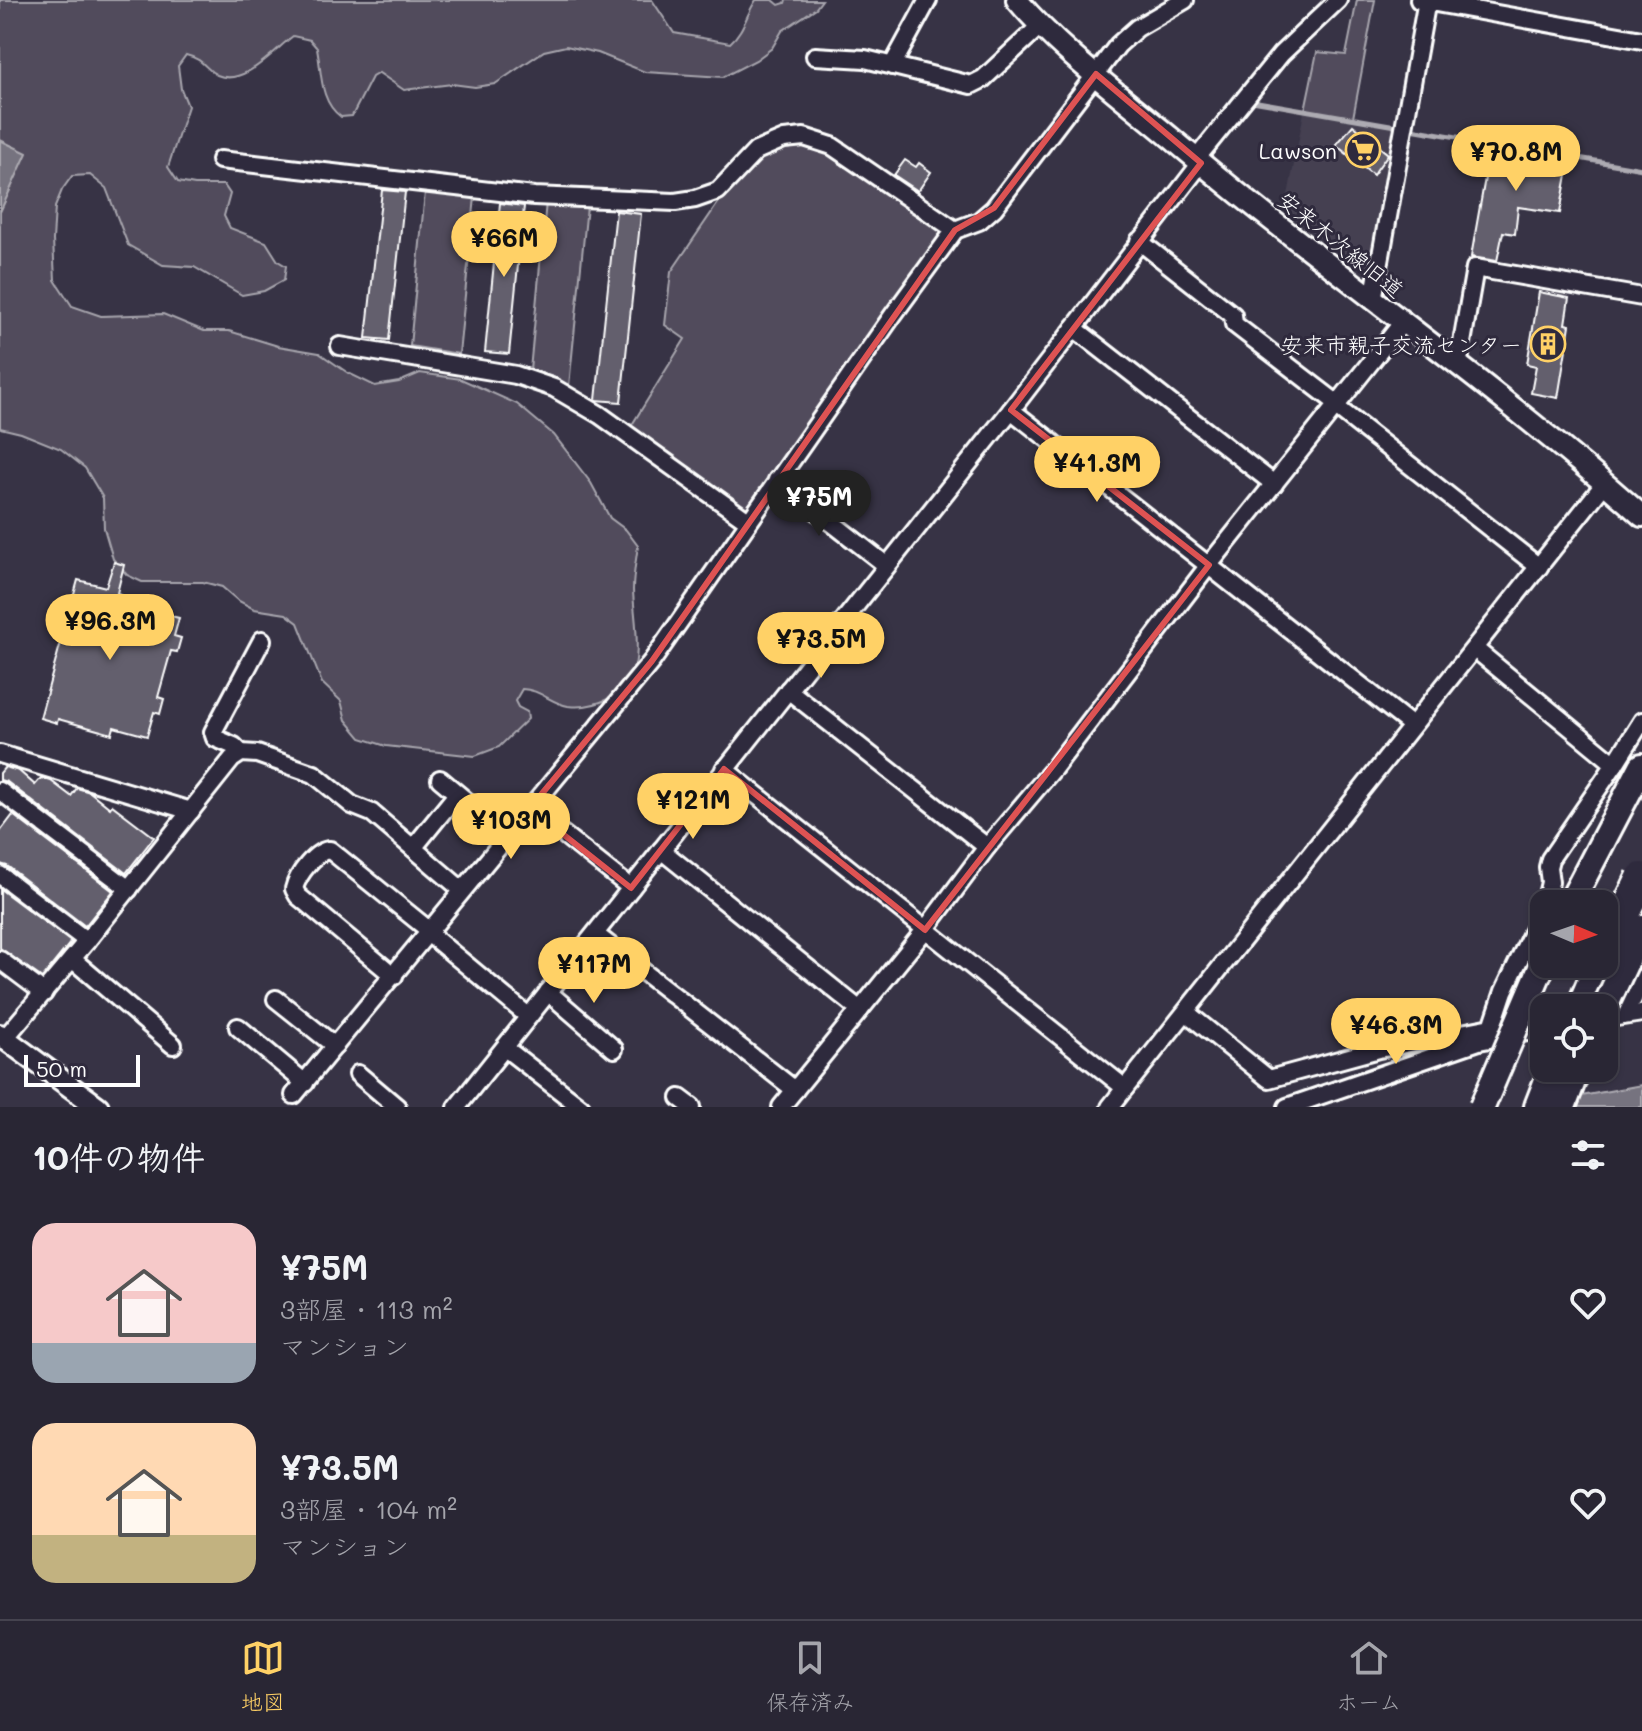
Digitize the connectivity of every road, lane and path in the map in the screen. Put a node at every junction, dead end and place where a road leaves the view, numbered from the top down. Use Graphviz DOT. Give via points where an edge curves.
graph roads {
  1 [pos="928,0"];
  2 [pos="1017,0"];
  3 [pos="1185,0"];
  4 [pos="1338,0"];
  5 [pos="1424,1"];
  6 [pos="1041,25"];
  7 [pos="1642,40"];
  8 [pos="815,56"];
  9 [pos="892,66"];
  10 [pos="1096,74"];
  11 [pos="220,160"];
  12 [pos="1198,161"];
  13 [pos="955,230"];
  14 [pos="1139,241"];
  15 [pos="1642,297"];
  16 [pos="1373,300"];
  17 [pos="1402,323"];
  18 [pos="1074,328"];
  19 [pos="340,346"];
  20 [pos="1458,366"];
  21 [pos="1337,406"];
  22 [pos="1011,410"];
  23 [pos="777,480"];
  24 [pos="1605,483"];
  25 [pos="1274,484"];
  26 [pos="1642,516"];
  27 [pos="748,521"];
  28 [pos="886,565"];
  29 [pos="1209,565"];
  30 [pos="1539,567"];
  31 [pos="262,640"];
  32 [pos="1475,649"];
  33 [pos="788,690"];
  34 [pos="1642,721"];
  35 [pos="1411,725"];
  36 [pos="241,753"];
  37 [pos="0,754"];
  38 [pos="1615,764"];
  39 [pos="1642,766"];
  40 [pos="724,769"];
  41 [pos="440,779"];
  42 [pos="0,791"];
  43 [pos="457,794"];
  44 [pos="530,808"];
  45 [pos="191,811"];
  46 [pos="507,835"];
  47 [pos="414,847"];
  48 [pos="987,847"];
  49 [pos="661,850"];
  50 [pos="1642,858"];
  51 [pos="0,875"];
  52 [pos="1642,878"];
  53 [pos="631,888"];
  54 [pos="129,889"];
  55 [pos="462,890"];
  56 [pos="1548,890"];
  57 [pos="1576,890"];
  58 [pos="1618,908"];
  59 [pos="1642,928"];
  60 [pos="1618,929"];
  61 [pos="925,930"];
  62 [pos="429,932"];
  63 [pos="595,934"];
  64 [pos="1530,936"];
  65 [pos="87,941"];
  66 [pos="1618,943"];
  67 [pos="1642,954"];
  68 [pos="72,959"];
  69 [pos="0,960"];
  70 [pos="394,976"];
  71 [pos="1537,978"];
  72 [pos="1642,978"];
  73 [pos="548,992"];
  74 [pos="44,993"];
  75 [pos="1611,994"];
  76 [pos="276,999"];
  77 [pos="1635,1009"];
  78 [pos="860,1010"];
  79 [pos="1187,1013"];
  80 [pos="528,1016"];
  81 [pos="1530,1021"];
  82 [pos="238,1027"];
  83 [pos="1530,1030"];
  84 [pos="1483,1033"];
  85 [pos="2,1036"];
  86 [pos="173,1045"];
  87 [pos="335,1046"];
  88 [pos="505,1048"];
  89 [pos="614,1049"];
  90 [pos="358,1074"];
  91 [pos="1541,1082"];
  92 [pos="1550,1082"];
  93 [pos="1573,1082"];
  94 [pos="1125,1088"];
  95 [pos="795,1090"];
  96 [pos="98,1107"];
  97 [pos="397,1107"];
  98 [pos="457,1107"];
  99 [pos="581,1107"];
  100 [pos="781,1107"];
  101 [pos="1110,1107"];
  102 [pos="1287,1107"];
  103 [pos="1482,1107"];
  104 [pos="1531,1107"];
  105 [pos="1540,1107"];
  106 [pos="1563,1107"];
  1 -- 9 [label="street"];
  2 -- 6 [label="street, 安来木次線旧道"];
  3 -- 10 [label="street" via="1137,28"];
  4 -- 12 [label="street" via="1281,54"];
  5 -- 7 [label="street"];
  5 -- 16 [label="street"];
  6 -- 9 [label="street" via="971,85"];
  6 -- 10 [label="street, 安来木次線旧道"];
  8 -- 9 [label="street"];
  10 -- 12 [label="street, 安来木次線旧道"];
  10 -- 13 [label="street" via="994,208"];
  11 -- 13 [label="street" via="534,196 675,202 718,191 756,151 804,137 832,146"];
  12 -- 14 [label="street"];
  12 -- 16 [label="street, 安来木次線旧道"];
  13 -- 23 [label="street"];
  14 -- 18 [label="street"];
  14 -- 21 [label="street"];
  15 -- 20 [label="street" via="1475,268"];
  16 -- 17 [label="street, 安来木次線旧道"];
  17 -- 20 [label="street, 安来木次線旧道"];
  17 -- 21 [label="street"];
  18 -- 22 [label="street"];
  18 -- 25 [label="street"];
  19 -- 27 [label="street" via="516,375 554,388"];
  20 -- 24 [label="street, 安来木次線旧道"];
  21 -- 25 [label="street"];
  21 -- 30 [label="street"];
  22 -- 28 [label="street"];
  22 -- 29 [label="street"];
  23 -- 27 [label="street"];
  23 -- 28 [label="street"];
  24 -- 26 [label="street, 安来木次線旧道"];
  24 -- 30 [label="street"];
  25 -- 29 [label="street"];
  27 -- 44 [label="street" via="652,661"];
  28 -- 33 [label="street"];
  29 -- 35 [label="street"];
  29 -- 48 [label="street"];
  30 -- 32 [label="street"];
  31 -- 36 [label="street" via="213,732"];
  32 -- 35 [label="street"];
  32 -- 38 [label="street"];
  33 -- 40 [label="street"];
  33 -- 48 [label="street"];
  34 -- 38 [label="street"];
  35 -- 79 [label="street"];
  36 -- 45 [label="street"];
  36 -- 47 [label="street" via="314,774"];
  37 -- 45 [label="street"];
  38 -- 56 [label="street" via="1550,859"];
  39 -- 57 [label="main road"];
  40 -- 49 [label="street"];
  40 -- 61 [label="street"];
  41 -- 43 [label="street"];
  42 -- 54 [label="street"];
  43 -- 46 [label="street"];
  43 -- 47 [label="street"];
  44 -- 46 [label="street"];
  44 -- 53 [label="street"];
  45 -- 54 [label="street"];
  46 -- 55 [label="street"];
  47 -- 55 [label="street"];
  48 -- 61 [label="street"];
  49 -- 53 [label="street"];
  49 -- 78 [label="street"];
  50 -- 58 [label="highway"];
  51 -- 65 [label="street"];
  52 -- 60 [label="highway, bridge"];
  53 -- 63 [label="street"];
  54 -- 65 [label="street"];
  55 -- 62 [label="street"];
  59 -- 75 [label="main road, bridge"];
  61 -- 78 [label="street"];
  61 -- 94 [label="street"];
  62 -- 70 [label="street"];
  62 -- 70 [label="street" via="330,850 319,853 296,881 298,896"];
  62 -- 80 [label="street"];
  63 -- 73 [label="street"];
  63 -- 95 [label="street"];
  64 -- 84 [label="street"];
  65 -- 68 [label="street"];
  66 -- 67 [label="street"];
  68 -- 74 [label="street"];
  68 -- 86 [label="street"];
  69 -- 74 [label="street"];
  70 -- 87 [label="street"];
  71 -- 103 [label="main road, bridge"];
  72 -- 77 [label="street"];
  73 -- 80 [label="street"];
  73 -- 89 [label="street"];
  74 -- 85 [label="street"];
  76 -- 87 [label="street"];
  78 -- 95 [label="street"];
  79 -- 84 [label="street" via="1269,1079 1379,1049"];
  79 -- 94 [label="street"];
  80 -- 88 [label="street"];
  81 -- 84 [label="street"];
  82 -- 87 [label="street" via="300,1089"];
  83 -- 84 [label="street"];
  84 -- 102 [label="street"];
  85 -- 96 [label="street"];
  88 -- 98 [label="street"];
  88 -- 99 [label="street"];
  90 -- 97 [label="street"];
  91 -- 104 [label="highway"];
  92 -- 105 [label="highway"];
  93 -- 106 [label="main road"];
  94 -- 101 [label="street"];
  95 -- 100 [label="street"];
}
